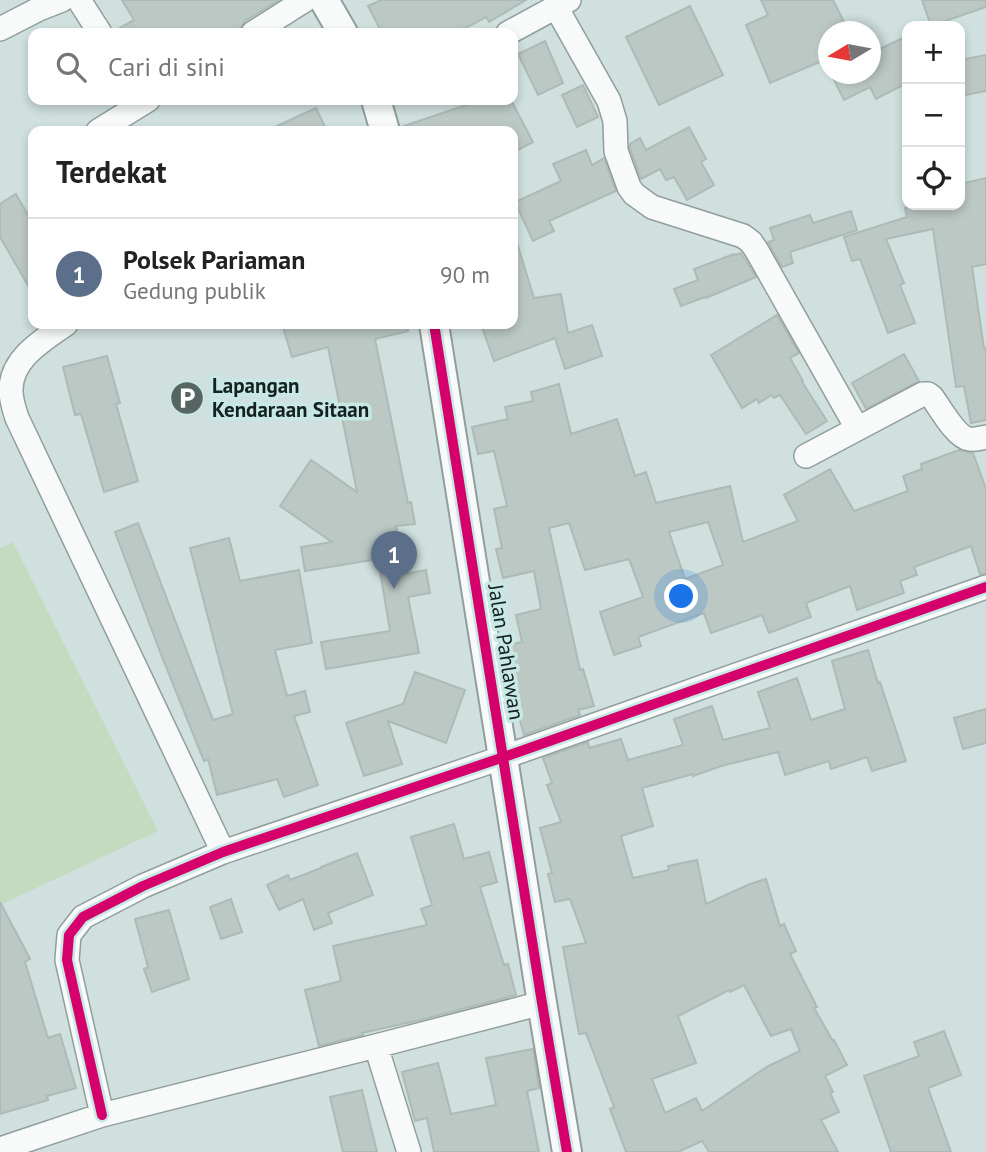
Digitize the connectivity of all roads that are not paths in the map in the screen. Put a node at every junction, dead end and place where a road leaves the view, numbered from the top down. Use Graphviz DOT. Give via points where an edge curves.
graph roads {
  1 [pos="62,0"];
  2 [pos="79,0"];
  3 [pos="305,0"];
  4 [pos="324,0"];
  5 [pos="563,4"];
  6 [pos="97,28"];
  7 [pos="261,28"];
  8 [pos="340,28"];
  9 [pos="517,28"];
  10 [pos="0,29"];
  11 [pos="137,105"];
  12 [pos="381,105"];
  13 [pos="106,126"];
  14 [pos="384,126"];
  15 [pos="59,329"];
  16 [pos="435,329"];
  17 [pos="857,428"];
  18 [pos="986,437"];
  19 [pos="806,456"];
  20 [pos="986,587"];
  21 [pos="504,757"];
  22 [pos="223,852"];
  23 [pos="542,1003"];
  24 [pos="376,1046"];
  25 [pos="102,1115"];
  26 [pos="0,1149"];
  27 [pos="409,1152"];
  28 [pos="567,1152"];
  1 -- 10 [label="street"];
  2 -- 6 [label="street"];
  3 -- 7 [label="street"];
  4 -- 8 [label="street"];
  5 -- 9 [label="street"];
  5 -- 17 [label="street" via="609,101 616,151 629,187 652,207 751,242"];
  11 -- 13 [label="street"];
  12 -- 14 [label="street"];
  15 -- 22 [label="street" via="22,360 12,379 12,403"];
  16 -- 21 [label="street, Jalan Pahlawan"];
  17 -- 18 [label="street" via="928,394 960,435 975,440"];
  17 -- 19 [label="street"];
  20 -- 21 [label="street"];
  21 -- 22 [label="street"];
  21 -- 23 [label="street, Jalan Pahlawan"];
  22 -- 25 [label="street" via="96,910 69,934 67,960"];
  23 -- 24 [label="street"];
  23 -- 28 [label="street, Jalan Pahlawan"];
  24 -- 25 [label="street"];
  24 -- 27 [label="street"];
  25 -- 26 [label="street"];
}
